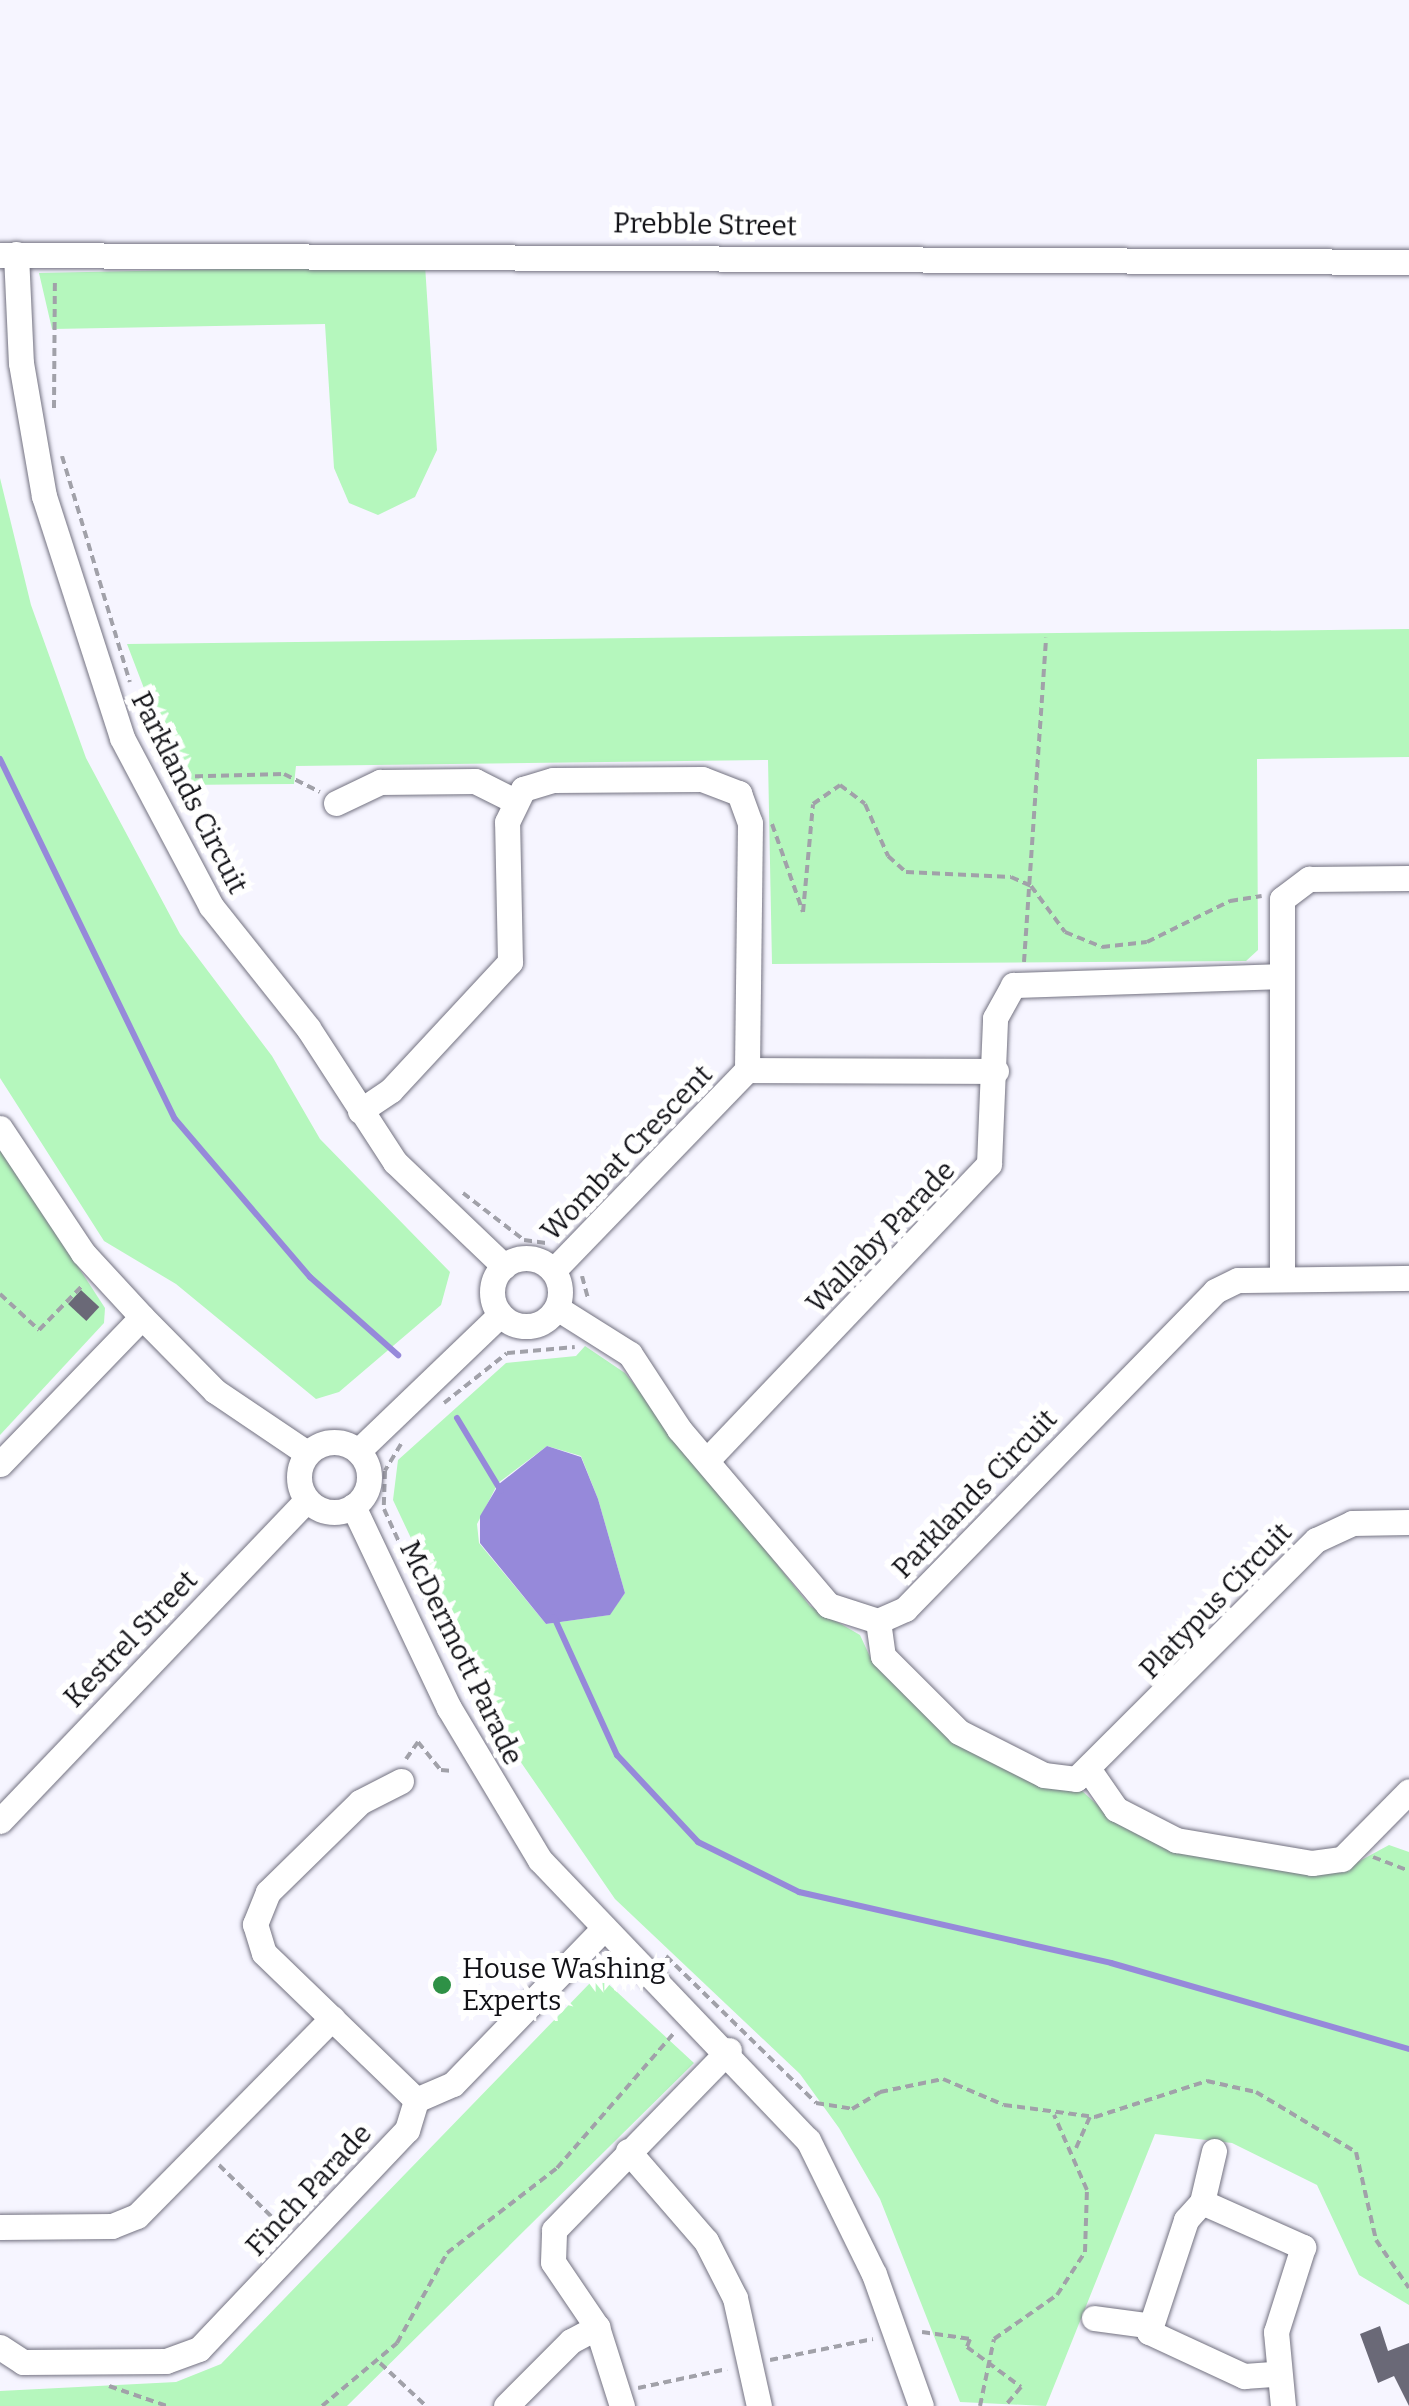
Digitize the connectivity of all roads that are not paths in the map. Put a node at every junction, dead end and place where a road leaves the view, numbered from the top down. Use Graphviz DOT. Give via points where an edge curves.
graph roads {
  1 [pos="8,255"];
  2 [pos="1409,262"];
  3 [pos="513,800"];
  4 [pos="336,803"];
  5 [pos="1409,878"];
  6 [pos="1279,976"];
  7 [pos="747,1070"];
  8 [pos="996,1071"];
  9 [pos="360,1110"];
  10 [pos="0,1128"];
  11 [pos="504,1266"];
  12 [pos="554,1271"];
  13 [pos="1282,1278"];
  14 [pos="1409,1278"];
  15 [pos="557,1308"];
  16 [pos="500,1315"];
  17 [pos="142,1317"];
  18 [pos="358,1451"];
  19 [pos="307,1453"];
  20 [pos="707,1460"];
  21 [pos="0,1464"];
  22 [pos="308,1500"];
  23 [pos="354,1506"];
  24 [pos="1409,1522"];
  25 [pos="878,1621"];
  26 [pos="1091,1772"];
  27 [pos="401,1781"];
  28 [pos="1409,1791"];
  29 [pos="2,1814"];
  30 [pos="602,1930"];
  31 [pos="332,2018"];
  32 [pos="729,2050"];
  33 [pos="416,2100"];
  34 [pos="1214,2150"];
  35 [pos="628,2151"];
  36 [pos="1202,2202"];
  37 [pos="0,2227"];
  38 [pos="1094,2318"];
  39 [pos="1146,2325"];
  40 [pos="598,2327"];
  41 [pos="0,2347"];
  42 [pos="1276,2374"];
  43 [pos="506,2406"];
  44 [pos="622,2406"];
  45 [pos="759,2406"];
  46 [pos="921,2406"];
  47 [pos="1283,2406"];
  1 -- 2 [label="street, Prebble Street"];
  1 -- 9 [label="street, Parklands Circuit" via="44,496 122,738 211,906"];
  3 -- 4 [label="street" via="476,781 380,782"];
  3 -- 7 [label="street, Wombat Crescent" via="538,781 702,778 739,793 750,823"];
  3 -- 9 [label="street" via="510,962 391,1090"];
  5 -- 6 [label="street" via="1309,879 1282,899"];
  6 -- 8 [label="street, Wallaby Parade" via="1024,980 998,1004"];
  6 -- 13 [label="street"];
  7 -- 8 [label="street"];
  7 -- 12 [label="street, Wombat Crescent"];
  8 -- 20 [label="street, Wallaby Parade" via="995,1141 974,1186"];
  9 -- 11 [label="street, Parklands Circuit" via="394,1162"];
  10 -- 17 [label="street" via="98,1270"];
  11 -- 12 [label="street" via="524,1258"];
  11 -- 16 [label="street" via="493,1284"];
  12 -- 15 [label="street"];
  13 -- 14 [label="street, Parklands Circuit"];
  13 -- 25 [label="street, Parklands Circuit" via="1215,1291 905,1609"];
  15 -- 16 [label="street" via="530,1326"];
  15 -- 20 [label="street" via="630,1354"];
  16 -- 18 [label="street"];
  17 -- 19 [label="street" via="214,1390"];
  17 -- 21 [label="street"];
  18 -- 19 [label="street" via="332,1442"];
  18 -- 23 [label="street" via="369,1474"];
  19 -- 22 [label="street" via="299,1472"];
  20 -- 25 [label="street" via="828,1605"];
  22 -- 23 [label="street" via="324,1510"];
  22 -- 29 [label="street, Kestrel Street"];
  23 -- 30 [label="street, McDermott Parade" via="478,1762 540,1860"];
  24 -- 26 [label="street, Platypus Circuit" via="1352,1522 1316,1540"];
  25 -- 26 [label="street" via="883,1656 959,1732 1044,1775"];
  26 -- 28 [label="street" via="1116,1809 1176,1840 1312,1863 1342,1859"];
  27 -- 31 [label="street" via="360,1802 258,1908 264,1953"];
  30 -- 32 [label="street, McDermott Parade" via="686,1992"];
  30 -- 33 [label="street" via="453,2084"];
  31 -- 33 [label="street"];
  31 -- 37 [label="street" via="138,2216 112,2226"];
  32 -- 35 [label="street"];
  32 -- 46 [label="street, McDermott Parade" via="808,2140 848,2212"];
  33 -- 41 [label="street, Finch Parade" via="407,2130 182,2356 24,2362"];
  34 -- 36 [label="street"];
  35 -- 40 [label="street" via="554,2230 558,2273"];
  35 -- 45 [label="street" via="706,2241 735,2298"];
  36 -- 39 [label="street" via="1186,2220"];
  36 -- 42 [label="street" via="1303,2247 1276,2332"];
  38 -- 39 [label="street"];
  39 -- 42 [label="street" via="1154,2339 1244,2376"];
  40 -- 43 [label="street" via="570,2341"];
  40 -- 44 [label="street"];
  42 -- 47 [label="street"];
}
